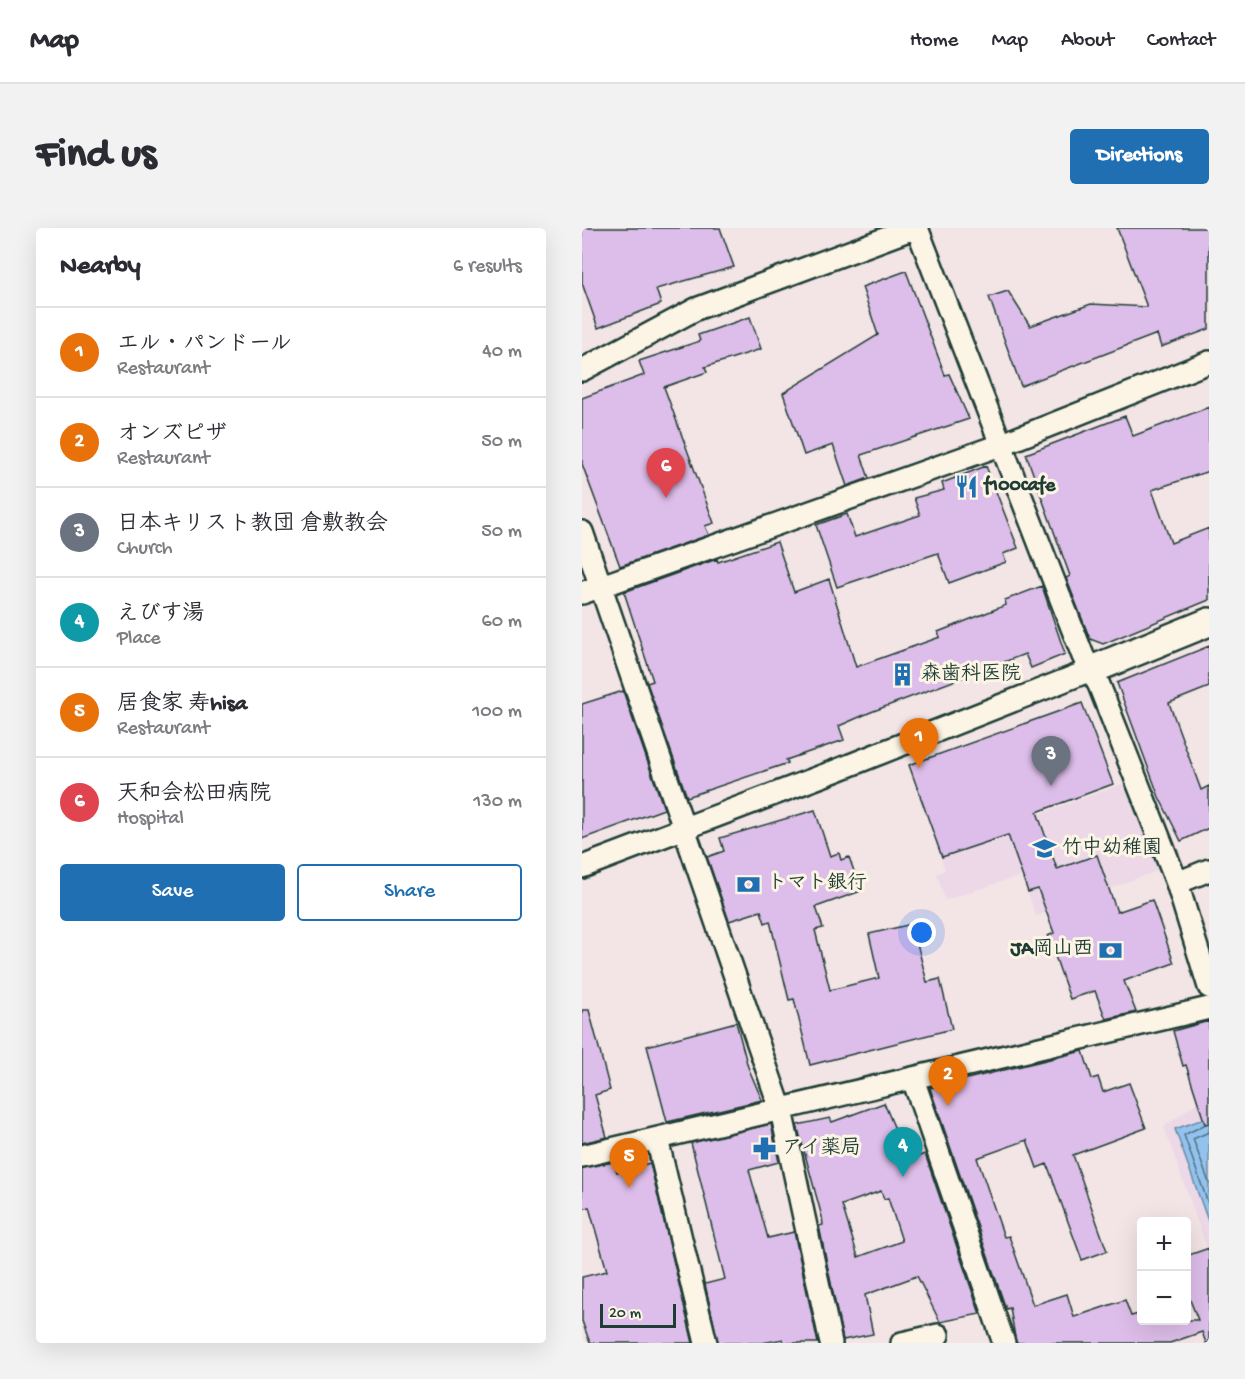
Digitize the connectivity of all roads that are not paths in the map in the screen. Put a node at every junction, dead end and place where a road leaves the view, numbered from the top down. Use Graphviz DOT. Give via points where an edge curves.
graph roads {
  1 [pos="916,228"];
  2 [pos="1209,362"];
  3 [pos="582,370"];
  4 [pos="1000,445"];
  5 [pos="582,532"];
  6 [pos="592,590"];
  7 [pos="1209,622"];
  8 [pos="1090,670"];
  9 [pos="685,828"];
  10 [pos="582,867"];
  11 [pos="1209,870"];
  12 [pos="1177,883"];
  13 [pos="1209,987"];
  14 [pos="1209,1008"];
  15 [pos="913,1079"];
  16 [pos="781,1110"];
  17 [pos="657,1139"];
  18 [pos="582,1156"];
  19 [pos="938,1335"];
  20 [pos="706,1343"];
  21 [pos="831,1343"];
  22 [pos="902,1343"];
  23 [pos="1004,1343"];
  1 -- 3 [label="street" via="696,309"];
  1 -- 4 [label="street"];
  2 -- 4 [label="street"];
  4 -- 6 [label="street"];
  4 -- 8 [label="street"];
  5 -- 6 [label="street"];
  6 -- 9 [label="street"];
  7 -- 8 [label="street"];
  8 -- 9 [label="street"];
  8 -- 12 [label="street"];
  9 -- 10 [label="street"];
  9 -- 16 [label="street"];
  11 -- 12 [label="street"];
  12 -- 13 [label="street"];
  14 -- 15 [label="street"];
  15 -- 16 [label="street"];
  15 -- 23 [label="street"];
  16 -- 17 [label="street"];
  16 -- 21 [label="street"];
  17 -- 18 [label="street"];
  17 -- 20 [label="street"];
  19 -- 22 [label="street"];
}
